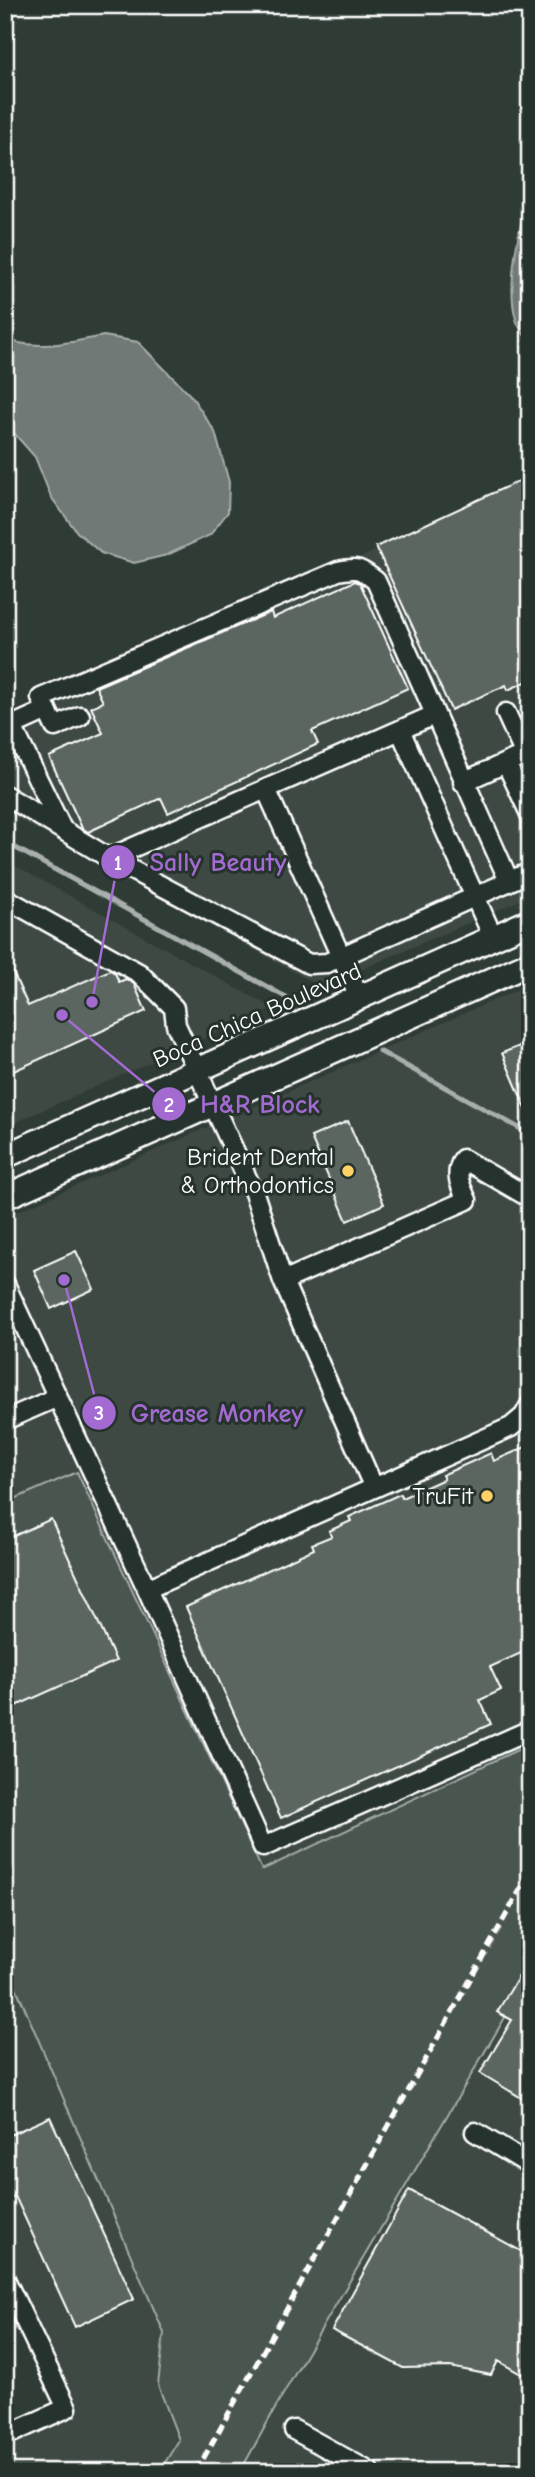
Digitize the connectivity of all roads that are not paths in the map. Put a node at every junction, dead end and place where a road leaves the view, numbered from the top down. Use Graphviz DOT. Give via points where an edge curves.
graph roads {
  1 [pos="47,710"];
  2 [pos="506,713"];
  3 [pos="434,715"];
  4 [pos="80,716"];
  5 [pos="9,727"];
  6 [pos="400,730"];
  7 [pos="527,753"];
  8 [pos="506,763"];
  9 [pos="463,782"];
  10 [pos="266,789"];
  11 [pos="5,795"];
  12 [pos="530,814"];
  13 [pos="62,829"];
  14 [pos="109,858"];
  15 [pos="530,872"];
  16 [pos="509,881"];
  17 [pos="476,897"];
  18 [pos="5,898"];
  19 [pos="530,921"];
  20 [pos="494,937"];
  21 [pos="341,957"];
  22 [pos="530,963"];
  23 [pos="359,997"];
  24 [pos="197,1070"];
  25 [pos="213,1104"];
  26 [pos="5,1156"];
  27 [pos="5,1197"];
  28 [pos="530,1198"];
  29 [pos="283,1281"];
  30 [pos="5,1283"];
  31 [pos="58,1397"];
  32 [pos="530,1405"];
  33 [pos="5,1420"];
  34 [pos="374,1488"];
  35 [pos="147,1589"];
  36 [pos="530,1730"];
  37 [pos="475,2132"];
  38 [pos="530,2165"];
  39 [pos="7,2289"];
  40 [pos="295,2430"];
  41 [pos="5,2436"];
  42 [pos="370,2472"];
  1 -- 3 [label="street" via="41,698 353,568 362,569 376,581"];
  1 -- 4 [label="street" via="55,727"];
  1 -- 5 [label="street"];
  2 -- 7 [label="street"];
  3 -- 6 [label="street"];
  3 -- 9 [label="street"];
  5 -- 13 [label="street"];
  6 -- 10 [label="street"];
  6 -- 17 [label="street"];
  7 -- 8 [label="street"];
  8 -- 9 [label="street"];
  8 -- 12 [label="street"];
  9 -- 16 [label="street"];
  10 -- 14 [label="street"];
  10 -- 21 [label="street"];
  11 -- 13 [label="street"];
  13 -- 14 [label="street"];
  14 -- 21 [label="street" via="309,964"];
  15 -- 16 [label="street"];
  16 -- 17 [label="street"];
  17 -- 20 [label="street"];
  17 -- 21 [label="street"];
  18 -- 24 [label="street" via="139,973 174,1008 176,1025"];
  19 -- 20 [label="main road, Boca Chica Boulevard"];
  20 -- 23 [label="main road, Boca Chica Boulevard"];
  21 -- 23 [label="street"];
  22 -- 25 [label="main road"];
  23 -- 24 [label="main road, Boca Chica Boulevard"];
  24 -- 25 [label="street"];
  24 -- 26 [label="main road, Boca Chica Boulevard"];
  25 -- 27 [label="main road"];
  25 -- 29 [label="street" via="254,1193"];
  28 -- 29 [label="street" via="463,1159 458,1178 467,1200"];
  29 -- 34 [label="street"];
  30 -- 31 [label="street"];
  31 -- 33 [label="street"];
  31 -- 35 [label="street"];
  32 -- 34 [label="street" via="510,1427"];
  34 -- 35 [label="street"];
  35 -- 36 [label="street" via="263,1847"];
  37 -- 38 [label="street"];
  39 -- 41 [label="street" via="67,2408"];
  40 -- 42 [label="street"];
}
